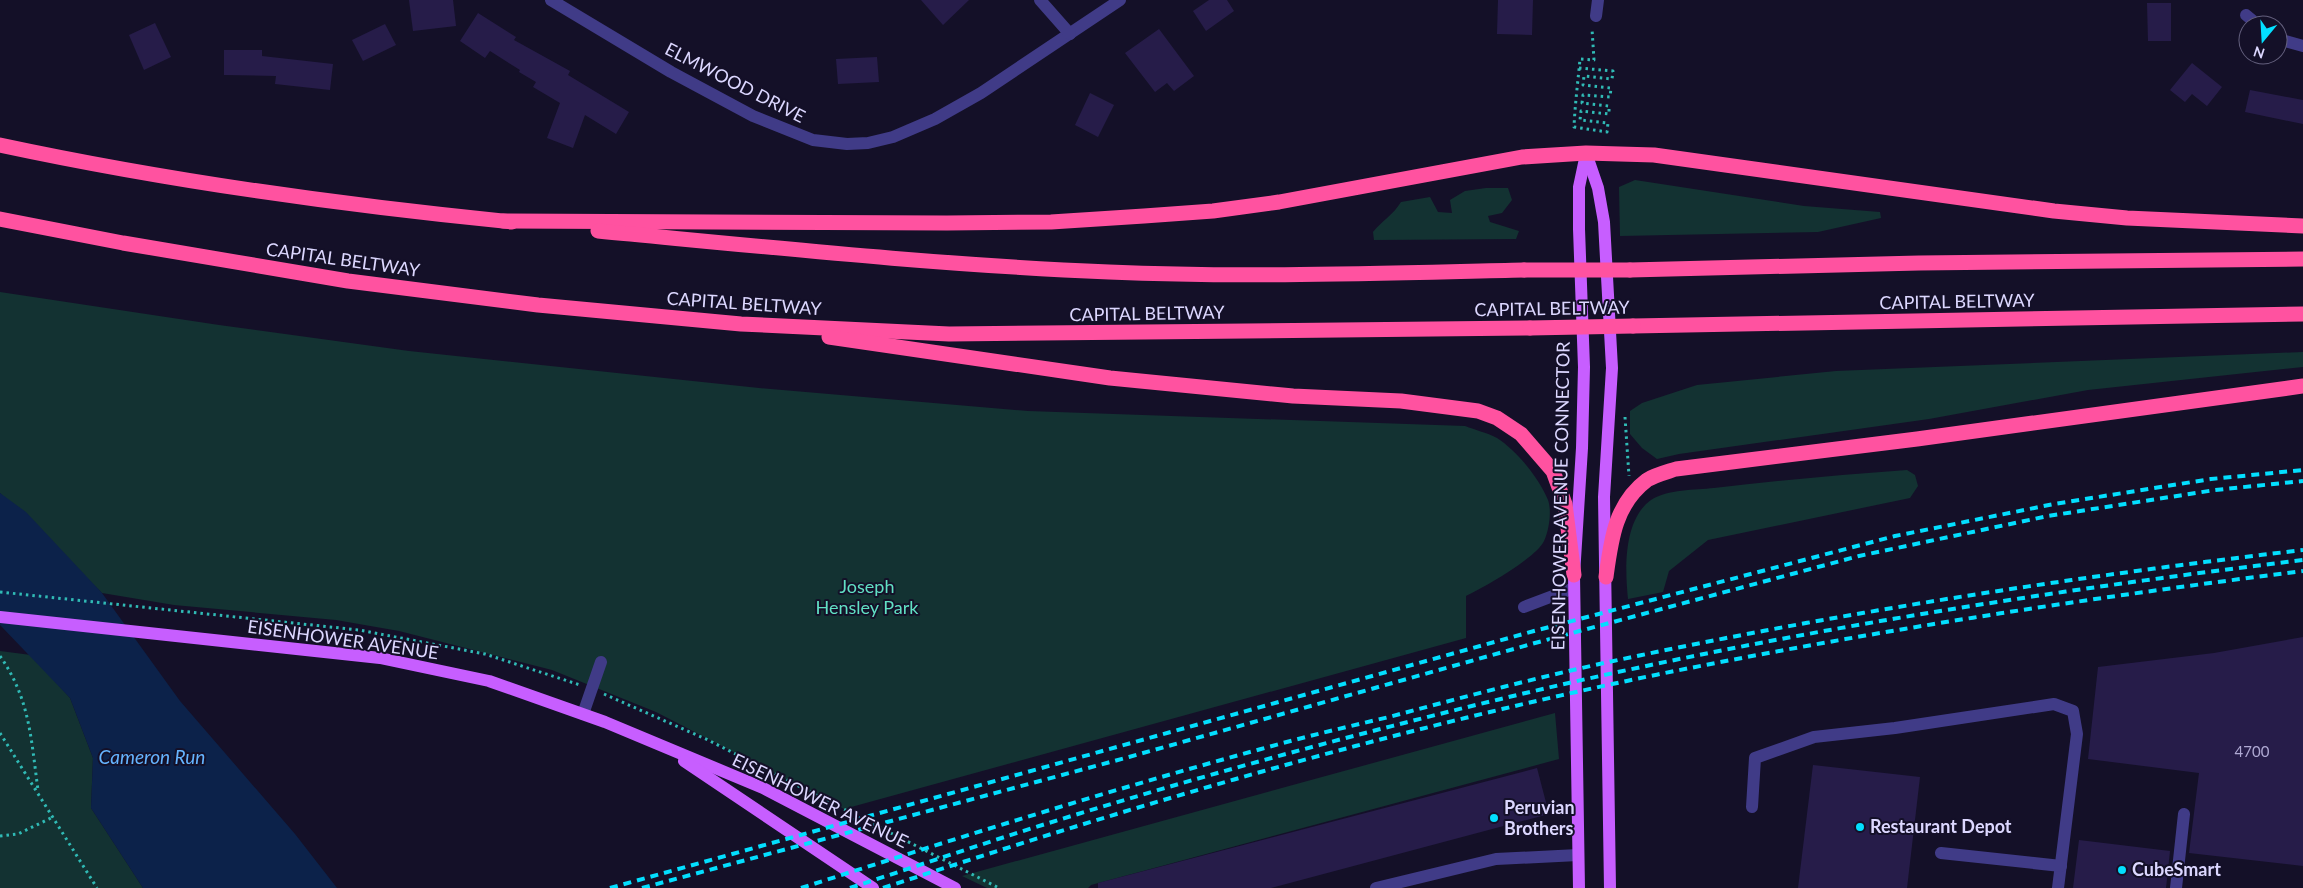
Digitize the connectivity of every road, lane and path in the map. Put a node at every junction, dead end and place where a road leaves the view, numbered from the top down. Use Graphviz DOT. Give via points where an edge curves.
graph roads {
  1 [pos="551,0"];
  2 [pos="1040,0"];
  3 [pos="1120,0"];
  4 [pos="1598,0"];
  5 [pos="1596,16"];
  6 [pos="1070,34"];
  7 [pos="2288,42"];
  8 [pos="2303,46"];
  9 [pos="1579,68"];
  10 [pos="0,145"];
  11 [pos="1586,153"];
  12 [pos="0,219"];
  13 [pos="503,221"];
  14 [pos="2303,226"];
  15 [pos="2303,259"];
  16 [pos="2303,314"];
  17 [pos="741,324"];
  18 [pos="2303,386"];
  19 [pos="1606,577"];
  20 [pos="1574,582"];
  21 [pos="0,592"];
  22 [pos="1524,607"];
  23 [pos="158,609"];
  24 [pos="0,617"];
  25 [pos="0,656"];
  26 [pos="601,662"];
  27 [pos="583,714"];
  28 [pos="0,732"];
  29 [pos="668,749"];
  30 [pos="38,793"];
  31 [pos="1752,807"];
  32 [pos="2184,814"];
  33 [pos="54,817"];
  34 [pos="0,836"];
  35 [pos="1941,853"];
  36 [pos="1578,855"];
  37 [pos="2061,866"];
  38 [pos="97,888"];
  39 [pos="873,888"];
  40 [pos="955,888"];
  41 [pos="1376,888"];
  42 [pos="1579,888"];
  43 [pos="1610,888"];
  44 [pos="2058,888"];
  45 [pos="2176,888"];
  1 -- 6 [label="street, ELMWOOD DRIVE" via="671,72 753,116 807,138 835,143 868,142 914,129 981,93"];
  2 -- 6 [label="street"];
  3 -- 6 [label="street, ELMWOOD DRIVE"];
  4 -- 5 [label="street"];
  5 -- 9 [label="path" via="1592,17 1594,60 1580,59"];
  7 -- 8 [label="street"];
  9 -- 9 [label="path" via="1613,71 1612,79 1584,76 1583,85 1611,88 1610,98 1582,95 1582,103 1609,106 1609,114 1581,111 1580,120 1608,123 1607,132 1574,127"];
  10 -- 13 [label="highway" via="257,190"];
  11 -- 13 [label="highway" via="1522,157 1213,211 1051,222"];
  11 -- 14 [label="highway" via="1654,155 2054,211 2127,218"];
  11 -- 19 [label="main road" via="1600,196 1610,301 1612,368 1604,497"];
  11 -- 20 [label="main road, EISENHOWER AVENUE CONNECTOR" via="1580,187 1584,366"];
  12 -- 17 [label="highway, CAPITAL BELTWAY" via="348,281 546,306"];
  13 -- 15 [label="highway, bridge" via="885,259 1102,272 1272,274"];
  16 -- 17 [label="highway, CAPITAL BELTWAY, bridge" via="1530,328 949,334"];
  17 -- 20 [label="highway" via="1110,378 1293,396 1402,401 1478,411 1497,418 1521,434 1553,471 1565,504"];
  18 -- 19 [label="highway" via="1676,469 1649,479 1624,504 1612,536"];
  19 -- 43 [label="main road"];
  20 -- 22 [label="street"];
  20 -- 36 [label="main road, EISENHOWER AVENUE CONNECTOR"];
  21 -- 23 [label="path"];
  24 -- 27 [label="main road, EISENHOWER AVENUE" via="380,658 489,681"];
  25 -- 30 [label="path" via="14,676 27,711"];
  26 -- 27 [label="street"];
  27 -- 29 [label="main road, EISENHOWER AVENUE"];
  28 -- 30 [label="path"];
  29 -- 39 [label="main road, EISENHOWER AVENUE"];
  29 -- 40 [label="main road, EISENHOWER AVENUE" via="763,788"];
  30 -- 33 [label="path"];
  31 -- 37 [label="street" via="1755,758 1814,736 1895,728 2054,704 2073,711 2077,734"];
  32 -- 45 [label="street"];
  33 -- 34 [label="path" via="18,834"];
  33 -- 38 [label="path"];
  35 -- 37 [label="street"];
  36 -- 41 [label="street" via="1496,859"];
  36 -- 42 [label="main road, EISENHOWER AVENUE CONNECTOR"];
  37 -- 44 [label="street"];
}
